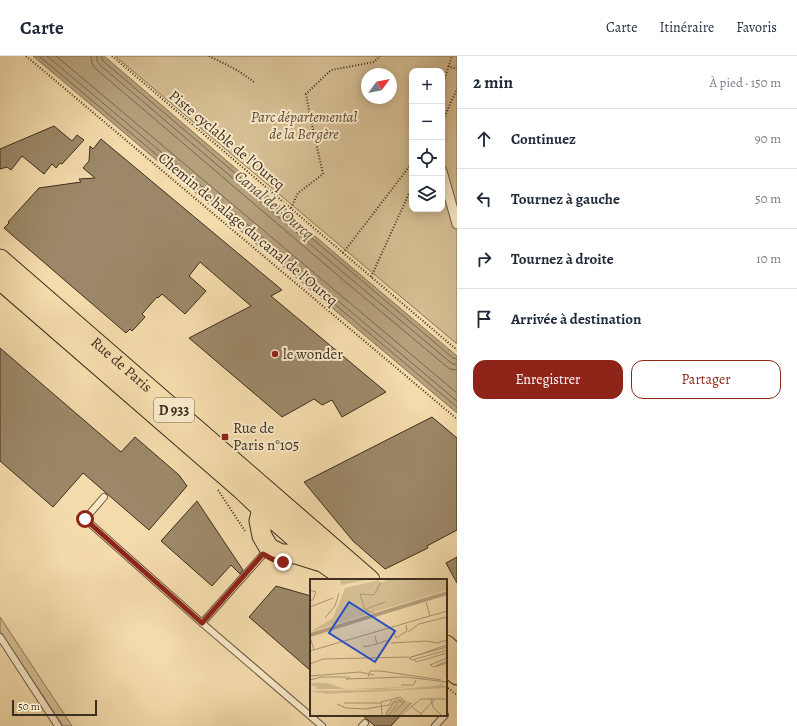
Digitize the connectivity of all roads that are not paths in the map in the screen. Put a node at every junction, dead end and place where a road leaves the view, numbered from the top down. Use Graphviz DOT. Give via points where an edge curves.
graph roads {
  1 [pos="443,176"];
  2 [pos="457,224"];
  3 [pos="0,259"];
  4 [pos="0,280"];
  5 [pos="104,497"];
  6 [pos="262,509"];
  7 [pos="269,548"];
  8 [pos="348,561"];
  9 [pos="325,564"];
  10 [pos="347,579"];
  11 [pos="369,579"];
  12 [pos="202,623"];
  13 [pos="0,637"];
  14 [pos="447,646"];
  15 [pos="457,655"];
  16 [pos="447,666"];
  17 [pos="457,674"];
  18 [pos="310,716"];
  19 [pos="310,716"];
  20 [pos="444,716"];
  21 [pos="58,726"];
  22 [pos="322,726"];
  23 [pos="435,726"];
  1 -- 2 [label="street"];
  3 -- 8 [label="main road, Rue de Paris / D 933"];
  4 -- 6 [label="main road, Rue de Paris / D 933"];
  5 -- 12 [label="lane" via="85,519"];
  6 -- 7 [label="main road" via="259,521 262,536"];
  6 -- 8 [label="main road" via="274,510 315,545"];
  6 -- 9 [label="main road, Rue de Paris / D 933"];
  7 -- 9 [label="main road" via="281,554 296,554"];
  7 -- 12 [label="lane"];
  8 -- 11 [label="main road, Rue de Paris / D 933"];
  9 -- 10 [label="main road, Rue de Paris / D 933"];
  12 -- 18 [label="lane"];
  13 -- 21 [label="lane"];
  14 -- 15 [label="main road"];
  16 -- 17 [label="main road"];
  19 -- 22 [label="lane"];
  20 -- 23 [label="lane"];
}
